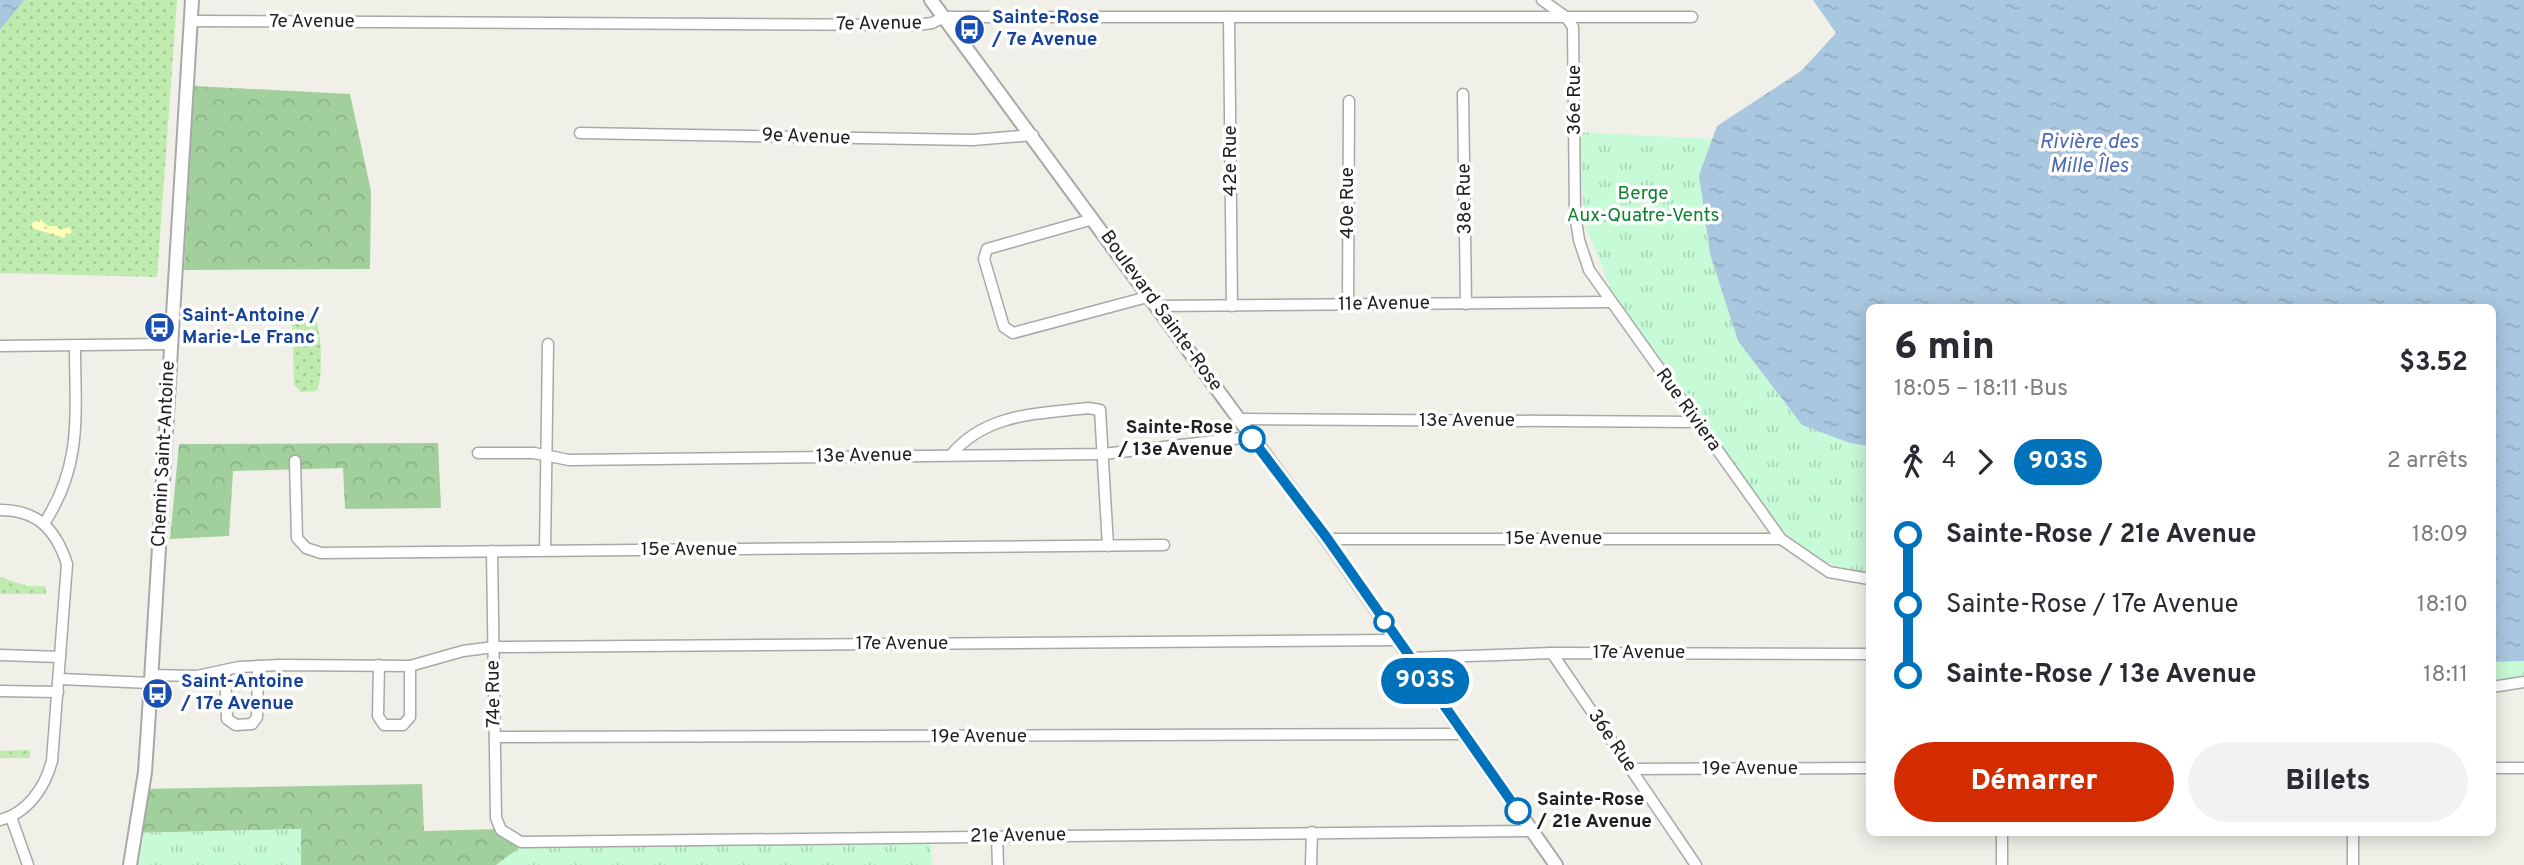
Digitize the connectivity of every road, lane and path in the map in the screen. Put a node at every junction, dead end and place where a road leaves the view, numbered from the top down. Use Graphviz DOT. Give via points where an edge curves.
graph roads {
  1 [pos="192,0"];
  2 [pos="931,0"];
  3 [pos="1542,0"];
  4 [pos="944,17"];
  5 [pos="1229,17"];
  6 [pos="1566,17"];
  7 [pos="1692,17"];
  8 [pos="191,21"];
  9 [pos="1463,94"];
  10 [pos="1349,101"];
  11 [pos="580,133"];
  12 [pos="1033,135"];
  13 [pos="1575,185"];
  14 [pos="1093,219"];
  15 [pos="1155,301"];
  16 [pos="1610,302"];
  17 [pos="1466,303"];
  18 [pos="1348,305"];
  19 [pos="1232,306"];
  20 [pos="171,344"];
  21 [pos="548,344"];
  22 [pos="0,346"];
  23 [pos="75,346"];
  24 [pos="1239,419"];
  25 [pos="1696,422"];
  26 [pos="1250,437"];
  27 [pos="478,453"];
  28 [pos="1103,454"];
  29 [pos="951,455"];
  30 [pos="548,456"];
  31 [pos="295,461"];
  32 [pos="0,510"];
  33 [pos="45,522"];
  34 [pos="1327,538"];
  35 [pos="1781,538"];
  36 [pos="1164,545"];
  37 [pos="1108,546"];
  38 [pos="545,550"];
  39 [pos="492,551"];
  40 [pos="1866,578"];
  41 [pos="1396,640"];
  42 [pos="494,647"];
  43 [pos="1552,653"];
  44 [pos="1866,654"];
  45 [pos="0,655"];
  46 [pos="60,657"];
  47 [pos="1409,658"];
  48 [pos="379,665"];
  49 [pos="258,666"];
  50 [pos="410,666"];
  51 [pos="226,673"];
  52 [pos="60,679"];
  53 [pos="151,679"];
  54 [pos="2524,682"];
  55 [pos="2496,686"];
  56 [pos="0,691"];
  57 [pos="58,692"];
  58 [pos="1464,734"];
  59 [pos="495,737"];
  60 [pos="1866,768"];
  61 [pos="2496,768"];
  62 [pos="2524,768"];
  63 [pos="1631,769"];
  64 [pos="11,817"];
  65 [pos="0,820"];
  66 [pos="1533,831"];
  67 [pos="1312,832"];
  68 [pos="505,834"];
  69 [pos="2002,836"];
  70 [pos="2353,836"];
  71 [pos="997,837"];
  72 [pos="28,865"];
  73 [pos="130,865"];
  74 [pos="998,865"];
  75 [pos="1311,865"];
  76 [pos="1556,865"];
  77 [pos="1696,865"];
  78 [pos="2002,865"];
  79 [pos="2353,865"];
  1 -- 8 [label="street, Chemin Saint-Antoine"];
  2 -- 4 [label="street, Boulevard Sainte-Rose"];
  3 -- 6 [label="street"];
  4 -- 5 [label="street, 7e Avenue"];
  4 -- 8 [label="street, 7e Avenue" via="917,24"];
  4 -- 12 [label="street, Boulevard Sainte-Rose"];
  5 -- 6 [label="street, 7e Avenue"];
  5 -- 19 [label="street, 42e Rue"];
  6 -- 7 [label="street, 7e Avenue"];
  6 -- 13 [label="street, 36e Rue" via="1575,38"];
  8 -- 20 [label="street, Chemin Saint-Antoine"];
  9 -- 17 [label="street, 38e Rue"];
  10 -- 18 [label="street, 40e Rue"];
  11 -- 12 [label="street, 9e Avenue" via="973,140"];
  12 -- 14 [label="street, Boulevard Sainte-Rose"];
  13 -- 16 [label="street, Rue Riviera" via="1579,240 1589,270"];
  14 -- 15 [label="street, Boulevard Sainte-Rose"];
  14 -- 15 [label="street, 11e Avenue" via="987,249 984,259 1004,327 1013,333"];
  15 -- 19 [label="street, 11e Avenue"];
  15 -- 24 [label="street, Boulevard Sainte-Rose"];
  16 -- 17 [label="street, 11e Avenue"];
  16 -- 25 [label="street, Rue Riviera"];
  17 -- 18 [label="street, 11e Avenue"];
  18 -- 19 [label="street, 11e Avenue"];
  20 -- 23 [label="street"];
  20 -- 53 [label="street, Chemin Saint-Antoine"];
  21 -- 30 [label="street"];
  22 -- 23 [label="street"];
  23 -- 33 [label="street" via="72,456 68,479"];
  24 -- 25 [label="street, 13e Avenue"];
  24 -- 26 [label="street, Boulevard Sainte-Rose"];
  25 -- 35 [label="street, Rue Riviera"];
  26 -- 28 [label="street, 13e Avenue"];
  26 -- 34 [label="street, Boulevard Sainte-Rose"];
  27 -- 30 [label="street, 13e Avenue"];
  28 -- 29 [label="street, 13e Avenue"];
  28 -- 29 [label="street" via="1100,410 1088,408 1000,420 965,438"];
  28 -- 37 [label="street"];
  29 -- 30 [label="street, 13e Avenue" via="595,460"];
  30 -- 38 [label="street"];
  31 -- 39 [label="street, 15e Avenue" via="298,538 313,551"];
  32 -- 33 [label="street" via="17,510"];
  33 -- 46 [label="street" via="59,540 67,564"];
  34 -- 35 [label="street, 15e Avenue"];
  34 -- 41 [label="street, Boulevard Sainte-Rose"];
  35 -- 40 [label="street, Rue Riviera" via="1829,572"];
  36 -- 37 [label="street, 15e Avenue"];
  37 -- 38 [label="street, 15e Avenue"];
  38 -- 39 [label="street, 15e Avenue"];
  39 -- 42 [label="street, 74e Rue"];
  41 -- 42 [label="street, 17e Avenue"];
  41 -- 47 [label="street, Boulevard Sainte-Rose"];
  42 -- 50 [label="street, 17e Avenue"];
  42 -- 59 [label="street, 74e Rue"];
  43 -- 44 [label="street, 17e Avenue"];
  43 -- 47 [label="street, 17e Avenue"];
  43 -- 63 [label="street, 36e Rue"];
  45 -- 46 [label="street"];
  46 -- 52 [label="street"];
  47 -- 58 [label="street, Boulevard Sainte-Rose"];
  48 -- 49 [label="street, 17e Avenue"];
  48 -- 50 [label="street, 17e Avenue"];
  48 -- 50 [label="street" via="378,716 384,725 403,724 410,717"];
  49 -- 51 [label="street, 17e Avenue"];
  49 -- 51 [label="street" via="257,718 252,724 236,725 227,719"];
  51 -- 53 [label="street, 17e Avenue"];
  52 -- 53 [label="street, 17e Avenue"];
  52 -- 57 [label="street"];
  53 -- 73 [label="street, Chemin Saint-Antoine" via="145,772"];
  54 -- 55 [label="street"];
  56 -- 57 [label="street"];
  57 -- 64 [label="street" via="47,778 28,804"];
  58 -- 59 [label="street, 19e Avenue"];
  58 -- 66 [label="street, Boulevard Sainte-Rose"];
  59 -- 68 [label="street, 74e Rue" via="496,818"];
  60 -- 63 [label="street, 19e Avenue"];
  61 -- 62 [label="street"];
  63 -- 77 [label="street, 36e Rue"];
  64 -- 65 [label="street"];
  64 -- 72 [label="street"];
  66 -- 67 [label="street, 21e Avenue"];
  66 -- 76 [label="street, Boulevard Sainte-Rose"];
  67 -- 71 [label="street, 21e Avenue"];
  67 -- 75 [label="street"];
  68 -- 71 [label="street, 21e Avenue" via="530,843"];
  69 -- 78 [label="street"];
  70 -- 79 [label="street"];
  71 -- 74 [label="street"];
}
